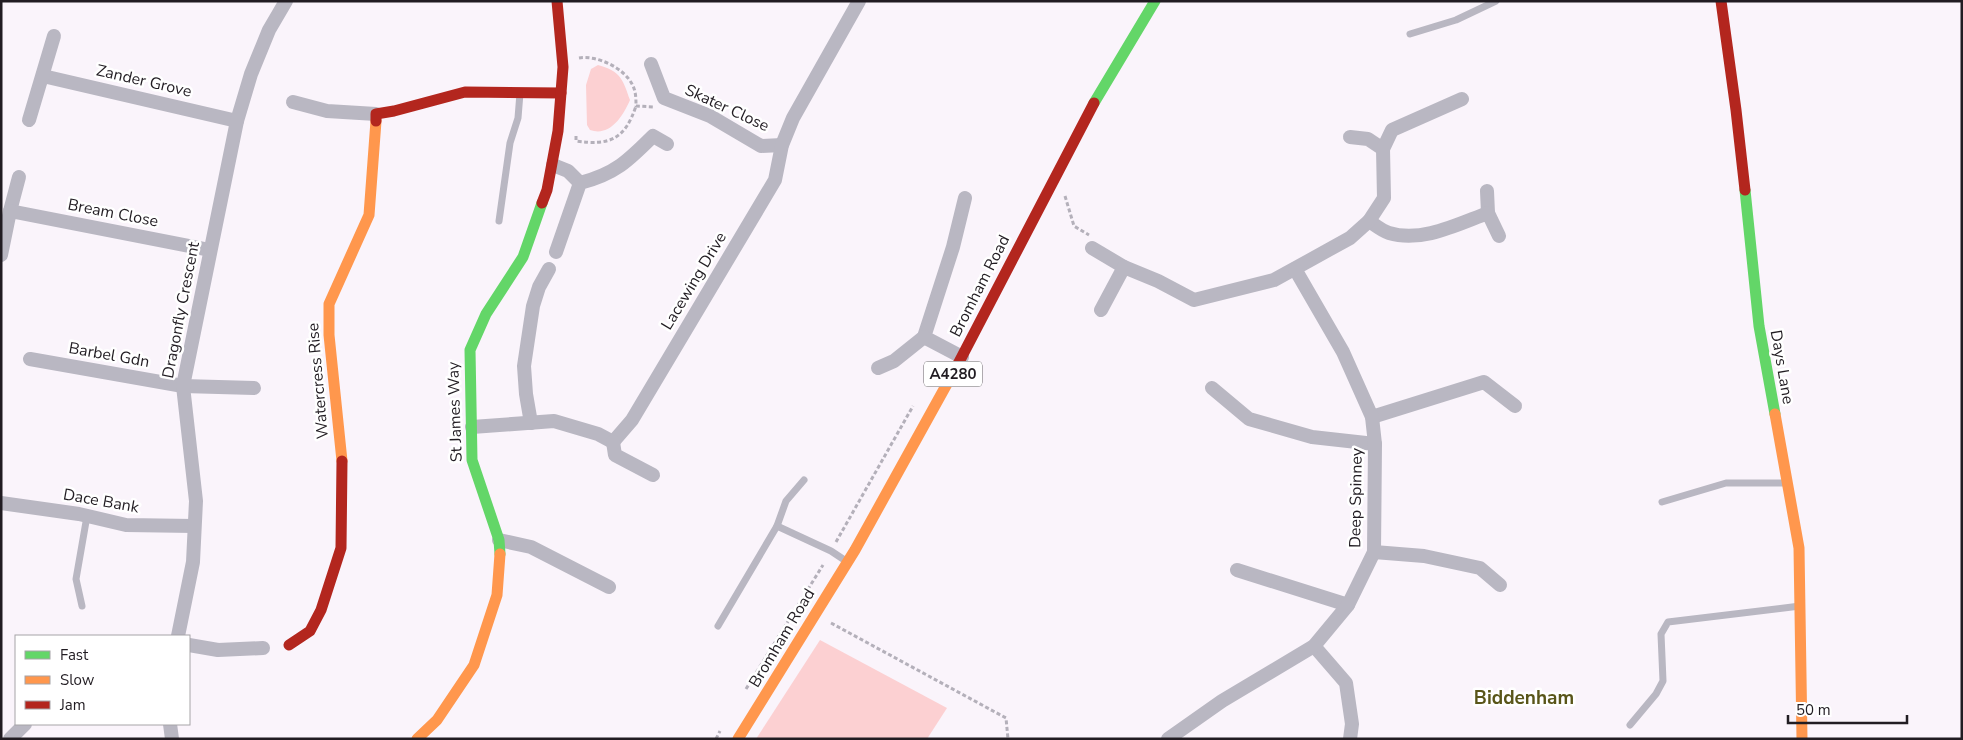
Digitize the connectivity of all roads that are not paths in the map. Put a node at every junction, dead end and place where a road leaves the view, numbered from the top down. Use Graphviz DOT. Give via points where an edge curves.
graph roads {
  1 [pos="286,1"];
  2 [pos="557,1"];
  3 [pos="859,1"];
  4 [pos="1155,1"];
  5 [pos="1496,1"];
  6 [pos="1721,1"];
  7 [pos="1410,34"];
  8 [pos="54,36"];
  9 [pos="650,64"];
  10 [pos="43,76"];
  11 [pos="520,93"];
  12 [pos="561,93"];
  13 [pos="1462,99"];
  14 [pos="293,102"];
  15 [pos="376,114"];
  16 [pos="29,120"];
  17 [pos="237,121"];
  18 [pos="1350,137"];
  19 [pos="667,144"];
  20 [pos="782,145"];
  21 [pos="1383,149"];
  22 [pos="552,165"];
  23 [pos="19,177"];
  24 [pos="580,183"];
  25 [pos="1486,191"];
  26 [pos="965,198"];
  27 [pos="10,211"];
  28 [pos="1488,213"];
  29 [pos="499,221"];
  30 [pos="1369,221"];
  31 [pos="1499,236"];
  32 [pos="1092,248"];
  33 [pos="210,250"];
  34 [pos="556,252"];
  35 [pos="1,254"];
  36 [pos="1124,266"];
  37 [pos="549,269"];
  38 [pos="1295,269"];
  39 [pos="1101,310"];
  40 [pos="924,337"];
  41 [pos="962,356"];
  42 [pos="30,359"];
  43 [pos="878,368"];
  44 [pos="183,386"];
  45 [pos="254,388"];
  46 [pos="1212,388"];
  47 [pos="1515,406"];
  48 [pos="1372,417"];
  49 [pos="531,423"];
  50 [pos="472,427"];
  51 [pos="614,442"];
  52 [pos="1375,444"];
  53 [pos="653,475"];
  54 [pos="804,480"];
  55 [pos="1787,483"];
  56 [pos="1662,502"];
  57 [pos="1,503"];
  58 [pos="87,516"];
  59 [pos="194,526"];
  60 [pos="777,526"];
  61 [pos="499,540"];
  62 [pos="1374,552"];
  63 [pos="847,562"];
  64 [pos="1237,570"];
  65 [pos="1500,585"];
  66 [pos="609,587"];
  67 [pos="1348,605"];
  68 [pos="82,606"];
  69 [pos="1800,606"];
  70 [pos="718,626"];
  71 [pos="178,635"];
  72 [pos="190,645"];
  73 [pos="289,645"];
  74 [pos="1314,646"];
  75 [pos="263,648"];
  76 [pos="24,725"];
  77 [pos="170,725"];
  78 [pos="1630,725"];
  79 [pos="10,739"];
  80 [pos="172,739"];
  81 [pos="417,739"];
  82 [pos="738,739"];
  83 [pos="1168,739"];
  84 [pos="1350,739"];
  85 [pos="1802,739"];
  1 -- 17 [label="street, Dragonfly Crescent" via="268,30 250,74"];
  2 -- 12 [label="street, St James Way" via="563,68"];
  3 -- 20 [label="street, Lacewing Drive" via="793,118"];
  4 -- 41 [label="street, Bromham Road / A4280" via="1116,64 1049,187"];
  5 -- 7 [label="lane" via="1456,20"];
  6 -- 55 [label="street, Days Lane" via="1759,326"];
  8 -- 10 [label="street"];
  9 -- 20 [label="street, Skater Close" via="664,98 710,116 760,146"];
  10 -- 16 [label="street"];
  10 -- 17 [label="street, Zander Grove"];
  11 -- 12 [label="street"];
  11 -- 15 [label="street" via="465,92"];
  11 -- 29 [label="lane"];
  12 -- 22 [label="street, St James Way"];
  13 -- 21 [label="street" via="1392,130"];
  14 -- 15 [label="street" via="326,111"];
  15 -- 73 [label="street, Watercress Rise" via="369,215 329,304 328,335 343,466 341,548 310,631"];
  17 -- 33 [label="street, Dragonfly Crescent"];
  18 -- 21 [label="street" via="1368,139"];
  19 -- 24 [label="street" via="653,136 619,168 600,178"];
  20 -- 51 [label="street, Lacewing Drive" via="774,180 632,420"];
  21 -- 30 [label="street" via="1384,198"];
  22 -- 24 [label="street" via="568,171"];
  22 -- 50 [label="street, St James Way" via="548,190 523,257 486,314 470,350"];
  23 -- 27 [label="street"];
  24 -- 34 [label="street"];
  25 -- 28 [label="street"];
  26 -- 40 [label="street"];
  27 -- 33 [label="street, Bream Close"];
  27 -- 35 [label="street"];
  28 -- 30 [label="street" via="1435,232 1411,236 1388,233"];
  28 -- 31 [label="street"];
  30 -- 38 [label="street" via="1350,238"];
  32 -- 36 [label="street"];
  33 -- 44 [label="street, Dragonfly Crescent"];
  36 -- 38 [label="street" via="1194,300 1274,280"];
  36 -- 39 [label="street"];
  37 -- 49 [label="street" via="533,306 524,366"];
  38 -- 48 [label="street, Deep Spinney" via="1343,352"];
  40 -- 41 [label="street"];
  40 -- 43 [label="street" via="894,361"];
  41 -- 63 [label="street, Bromham Road / A4280"];
  42 -- 44 [label="street, Barbel Gdn"];
  44 -- 45 [label="street, Barbel Gdn"];
  44 -- 59 [label="street, Dragonfly Crescent" via="196,501"];
  46 -- 52 [label="street" via="1249,419 1312,437"];
  47 -- 48 [label="street" via="1484,382"];
  48 -- 52 [label="street, Deep Spinney"];
  49 -- 50 [label="street"];
  49 -- 51 [label="street" via="554,421"];
  50 -- 61 [label="street, St James Way" via="472,460"];
  51 -- 53 [label="street" via="615,455"];
  52 -- 62 [label="street, Deep Spinney"];
  54 -- 60 [label="lane" via="786,501"];
  55 -- 56 [label="lane" via="1726,483"];
  55 -- 69 [label="street, Days Lane" via="1798,548"];
  57 -- 58 [label="street, Dace Bank"];
  58 -- 59 [label="street, Dace Bank" via="126,525"];
  58 -- 68 [label="lane" via="76,579"];
  59 -- 71 [label="street, Dragonfly Crescent" via="193,562"];
  60 -- 63 [label="lane"];
  60 -- 70 [label="lane"];
  61 -- 66 [label="street" via="532,547"];
  61 -- 81 [label="street, St James Way" via="496,595 474,665 437,720"];
  62 -- 65 [label="street" via="1424,556 1480,568"];
  62 -- 67 [label="street, Deep Spinney"];
  63 -- 82 [label="street, Bromham Road / A4280"];
  64 -- 67 [label="street"];
  67 -- 74 [label="street, Deep Spinney"];
  69 -- 78 [label="lane" via="1668,622 1661,634 1663,681"];
  69 -- 85 [label="street, Days Lane"];
  72 -- 75 [label="street" via="218,650"];
  74 -- 83 [label="street, Deep Spinney" via="1222,701"];
  74 -- 84 [label="street" via="1346,683 1352,724"];
  76 -- 79 [label="street"];
  77 -- 80 [label="street"];
}
